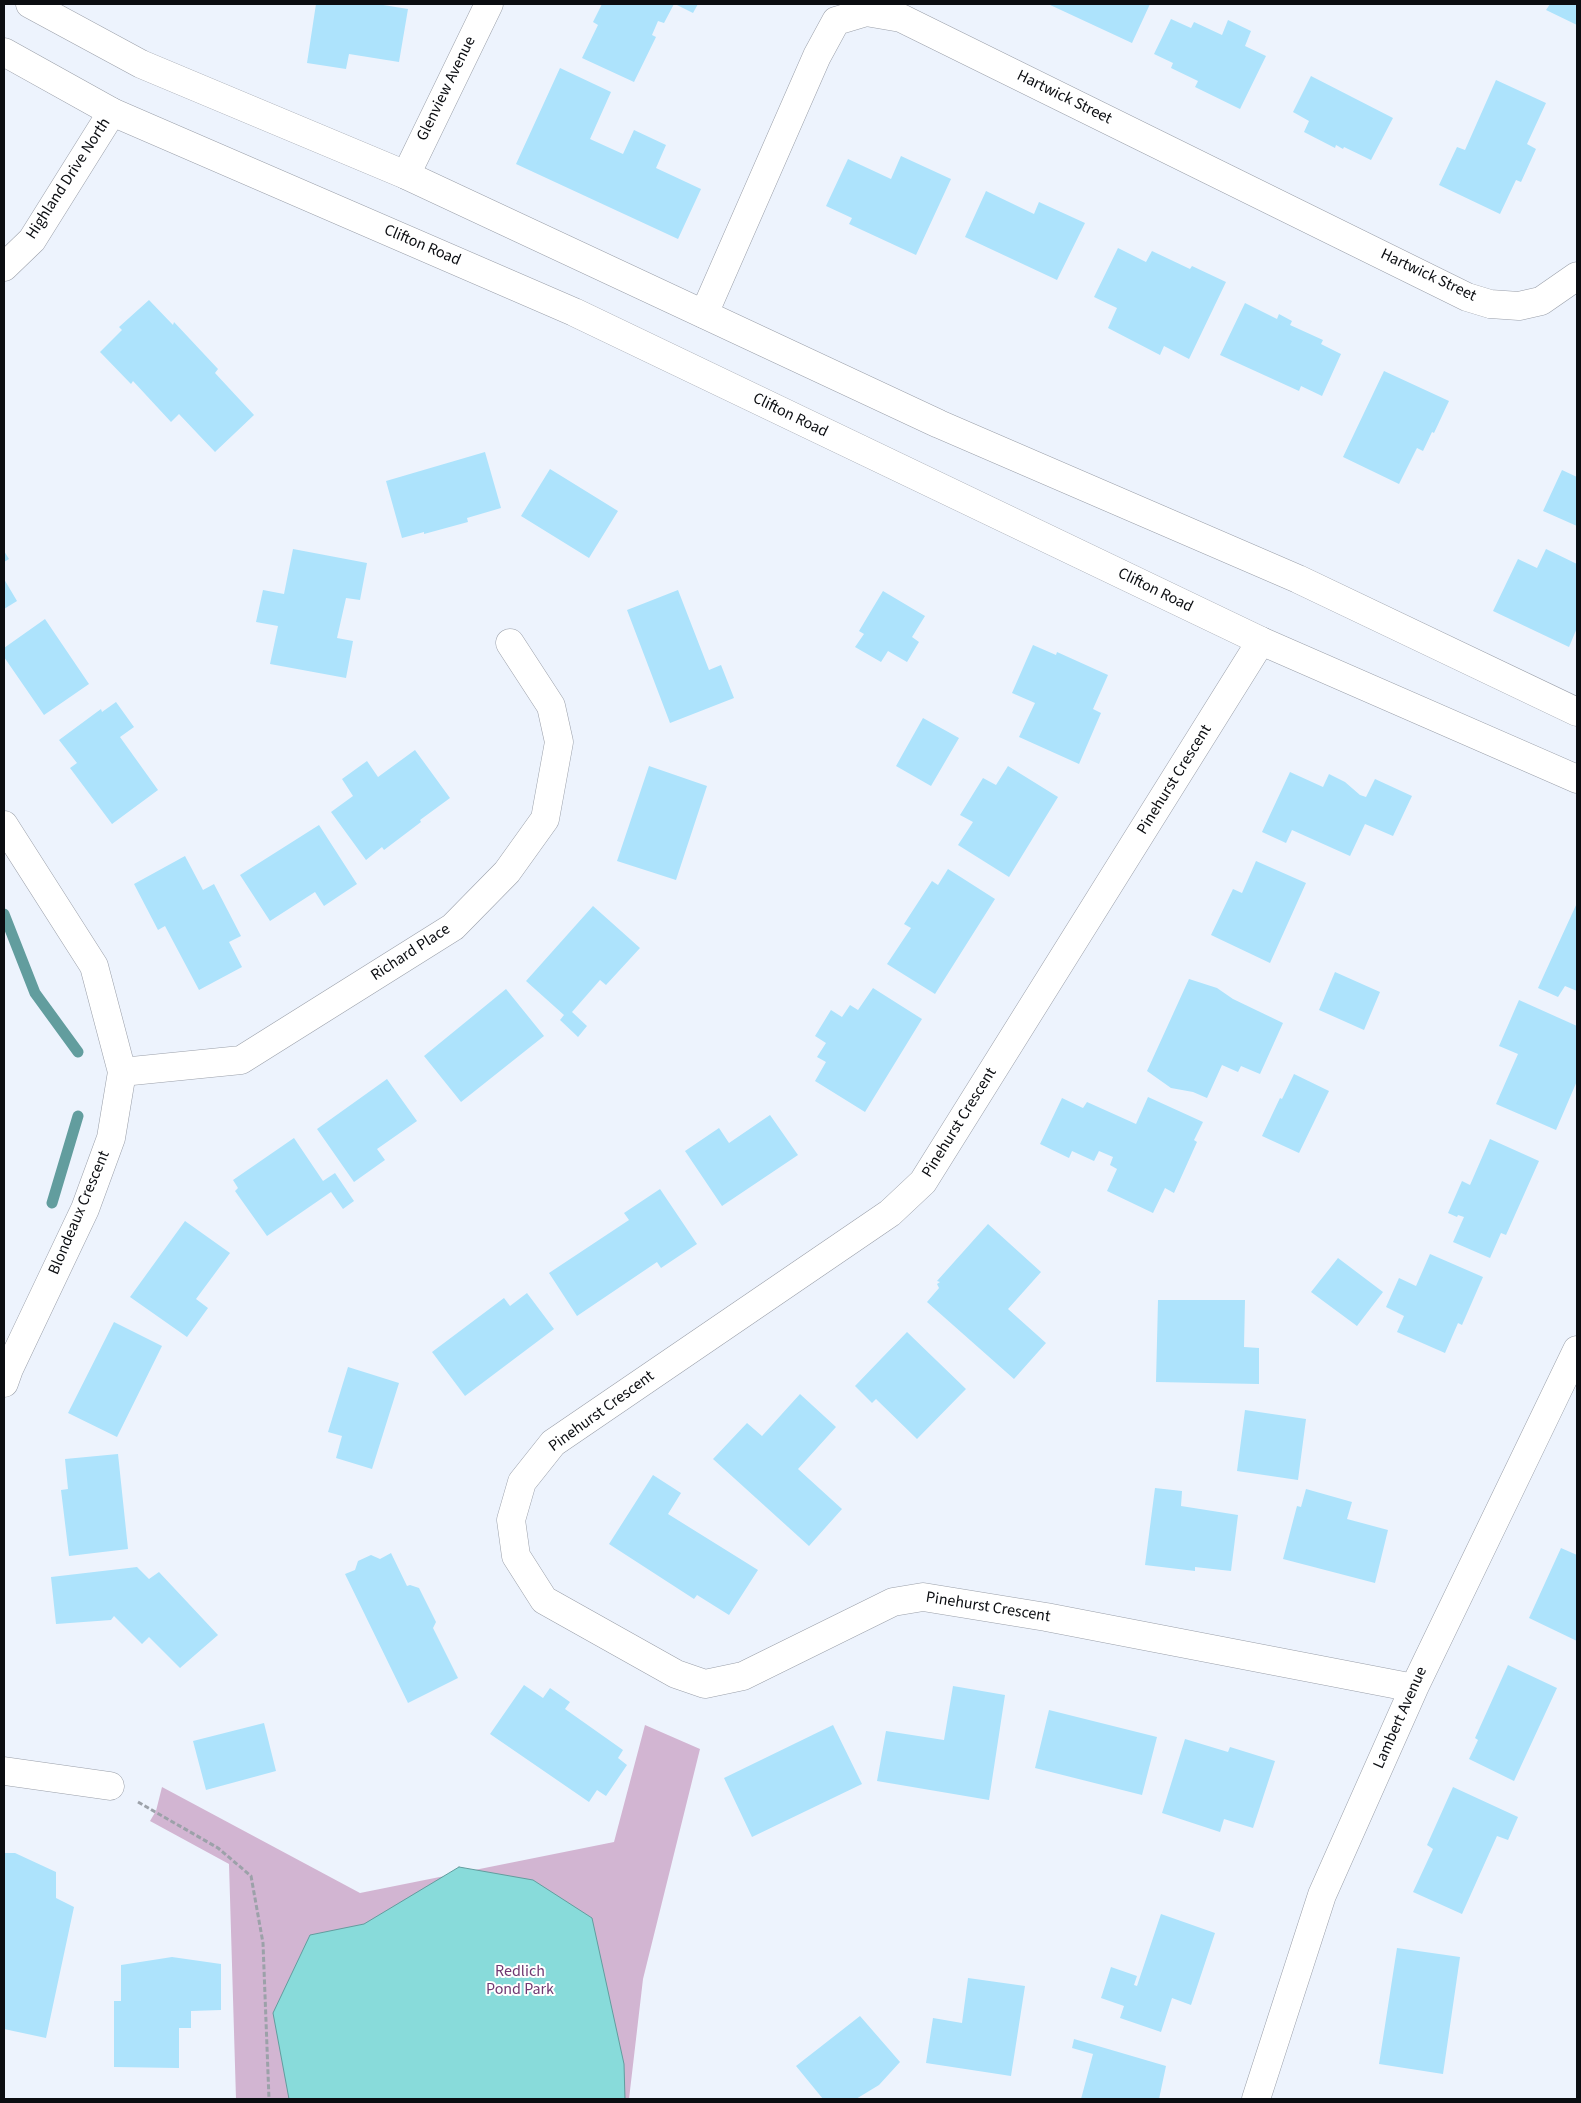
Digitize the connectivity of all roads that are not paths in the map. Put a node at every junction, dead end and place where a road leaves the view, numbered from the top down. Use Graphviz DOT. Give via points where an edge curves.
graph roads {
  1 [pos="30,4"];
  2 [pos="489,4"];
  3 [pos="4,52"];
  4 [pos="112,112"];
  5 [pos="406,175"];
  6 [pos="4,267"];
  7 [pos="1577,276"];
  8 [pos="704,314"];
  9 [pos="1261,641"];
  10 [pos="510,644"];
  11 [pos="1577,712"];
  12 [pos="1577,779"];
  13 [pos="4,825"];
  14 [pos="122,1072"];
  15 [pos="1577,1350"];
  16 [pos="4,1383"];
  17 [pos="1414,1688"];
  18 [pos="4,1771"];
  19 [pos="110,1786"];
  20 [pos="1256,2099"];
  1 -- 5 [label="street" via="141,64"];
  2 -- 5 [label="street, Glenview Avenue"];
  3 -- 4 [label="street, Clifton Road"];
  4 -- 6 [label="street, Highland Drive North" via="32,240"];
  4 -- 9 [label="street, Clifton Road" via="574,312"];
  5 -- 8 [label="street"];
  7 -- 8 [label="street, Hartwick Street" via="1541,302 1519,306 1490,304 1468,297 901,18 866,12 836,21 817,56"];
  8 -- 11 [label="street" via="939,424 1298,579"];
  9 -- 12 [label="street, Clifton Road"];
  9 -- 17 [label="street, Pinehurst Crescent" via="923,1182 890,1213 553,1443 522,1482 511,1520 516,1556 544,1600 676,1674 705,1684 744,1676 893,1602 923,1597 1046,1617"];
  10 -- 14 [label="street, Richard Place" via="551,706 558,742 544,819 507,872 454,927 241,1060"];
  13 -- 14 [label="street, Blondeaux Crescent" via="94,966"];
  14 -- 16 [label="street, Blondeaux Crescent" via="111,1138 91,1192"];
  15 -- 17 [label="street, Lambert Avenue"];
  17 -- 20 [label="street, Lambert Avenue" via="1322,1895"];
  18 -- 19 [label="street"];
}
